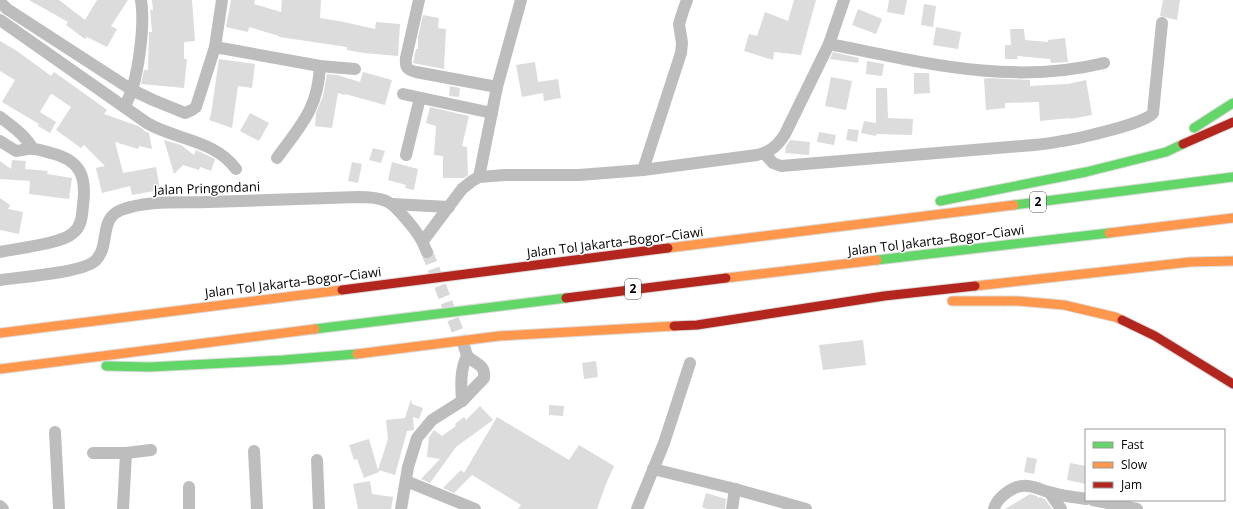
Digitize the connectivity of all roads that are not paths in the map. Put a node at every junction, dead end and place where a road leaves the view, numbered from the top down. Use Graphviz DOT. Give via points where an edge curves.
graph roads {
  1 [pos="141,0"];
  2 [pos="222,0"];
  3 [pos="419,0"];
  4 [pos="521,0"];
  5 [pos="687,0"];
  6 [pos="844,0"];
  7 [pos="4,5"];
  8 [pos="0,20"];
  9 [pos="1162,23"];
  10 [pos="829,44"];
  11 [pos="215,47"];
  12 [pos="1104,64"];
  13 [pos="320,66"];
  14 [pos="355,69"];
  15 [pos="498,87"];
  16 [pos="132,90"];
  17 [pos="403,94"];
  18 [pos="420,98"];
  19 [pos="1233,103"];
  20 [pos="125,107"];
  21 [pos="492,112"];
  22 [pos="0,118"];
  23 [pos="1233,122"];
  24 [pos="0,141"];
  25 [pos="34,149"];
  26 [pos="1166,152"];
  27 [pos="764,153"];
  28 [pos="406,155"];
  29 [pos="277,158"];
  30 [pos="236,169"];
  31 [pos="643,170"];
  32 [pos="479,177"];
  33 [pos="1233,177"];
  34 [pos="934,203"];
  35 [pos="392,204"];
  36 [pos="448,207"];
  37 [pos="912,208"];
  38 [pos="1233,218"];
  39 [pos="844,226"];
  40 [pos="0,252"];
  41 [pos="1233,261"];
  42 [pos="0,280"];
  43 [pos="884,296"];
  44 [pos="0,333"];
  45 [pos="690,363"];
  46 [pos="35,364"];
  47 [pos="0,369"];
  48 [pos="1233,384"];
  49 [pos="462,401"];
  50 [pos="55,432"];
  51 [pos="151,450"];
  52 [pos="254,451"];
  53 [pos="93,453"];
  54 [pos="126,453"];
  55 [pos="317,460"];
  56 [pos="653,469"];
  57 [pos="406,481"];
  58 [pos="189,487"];
  59 [pos="735,489"];
  60 [pos="1050,493"];
  61 [pos="1085,499"];
  62 [pos="1098,501"];
  63 [pos="0,506"];
  64 [pos="3,509"];
  65 [pos="59,509"];
  66 [pos="123,509"];
  67 [pos="189,509"];
  68 [pos="257,509"];
  69 [pos="319,509"];
  70 [pos="401,509"];
  71 [pos="475,509"];
  72 [pos="637,509"];
  73 [pos="732,509"];
  74 [pos="806,509"];
  75 [pos="994,509"];
  76 [pos="1061,509"];
  77 [pos="1137,509"];
  1 -- 16 [label="street" via="143,10 140,48"];
  2 -- 11 [label="street"];
  3 -- 15 [label="street" via="406,58 408,69"];
  4 -- 15 [label="street"];
  5 -- 31 [label="street" via="679,24 681,53"];
  6 -- 10 [label="street"];
  7 -- 8 [label="street"];
  7 -- 16 [label="street"];
  8 -- 20 [label="street"];
  9 -- 27 [label="street" via="1153,113 1144,120 1062,142 1034,145 781,166 773,163"];
  10 -- 12 [label="street" via="932,64 998,73 1060,72"];
  10 -- 27 [label="street" via="785,134 777,145"];
  11 -- 13 [label="street"];
  11 -- 16 [label="street" via="196,107 192,110 180,112"];
  13 -- 14 [label="street"];
  13 -- 29 [label="street" via="316,94 310,112"];
  15 -- 21 [label="street"];
  16 -- 20 [label="street"];
  17 -- 18 [label="street"];
  18 -- 21 [label="street"];
  18 -- 28 [label="street"];
  19 -- 26 [label="highway" via="1198,125"];
  20 -- 30 [label="street" via="135,116 157,128 216,150"];
  21 -- 32 [label="street"];
  22 -- 25 [label="street" via="28,139"];
  23 -- 26 [label="highway"];
  24 -- 25 [label="street" via="16,151"];
  25 -- 40 [label="street" via="64,156 81,172 84,182 82,219 78,228 64,238"];
  26 -- 34 [label="highway" via="1086,172"];
  27 -- 31 [label="street"];
  31 -- 32 [label="street" via="579,175"];
  32 -- 36 [label="street" via="462,189"];
  33 -- 39 [label="highway, Jalan Tol Jakarta–Bogor–Ciawi / 2"];
  35 -- 36 [label="street, Jalan Pringondani"];
  35 -- 36 [label="street" via="425,247"];
  35 -- 42 [label="street, Jalan Pringondani" via="376,198 358,197 166,203 128,207 113,214 107,226 102,251 91,264 78,269"];
  37 -- 39 [label="highway"];
  38 -- 46 [label="highway, Jalan Tol Jakarta–Bogor–Ciawi / 2"];
  39 -- 44 [label="highway, Jalan Tol Jakarta–Bogor–Ciawi / 2"];
  41 -- 43 [label="highway" via="1190,262"];
  43 -- 46 [label="highway" via="697,326 500,336 353,355 150,367"];
  43 -- 48 [label="highway" via="937,300 1018,300 1064,305 1115,317 1155,336"];
  45 -- 56 [label="street"];
  46 -- 47 [label="highway, Jalan Tol Jakarta–Bogor–Ciawi / 2"];
  49 -- 49 [label="street" via="461,385 466,351 485,373 484,378"];
  49 -- 57 [label="street" via="432,420 417,438"];
  50 -- 65 [label="street"];
  51 -- 54 [label="street"];
  52 -- 68 [label="street"];
  53 -- 54 [label="street"];
  54 -- 66 [label="street"];
  55 -- 69 [label="street"];
  56 -- 59 [label="street"];
  56 -- 72 [label="street"];
  57 -- 70 [label="street"];
  57 -- 71 [label="street"];
  58 -- 67 [label="street"];
  59 -- 73 [label="street"];
  59 -- 74 [label="street"];
  60 -- 61 [label="street"];
  60 -- 75 [label="street" via="1026,486 1018,487 1005,494"];
  60 -- 76 [label="street"];
  62 -- 77 [label="street"];
  63 -- 64 [label="street"];
}
